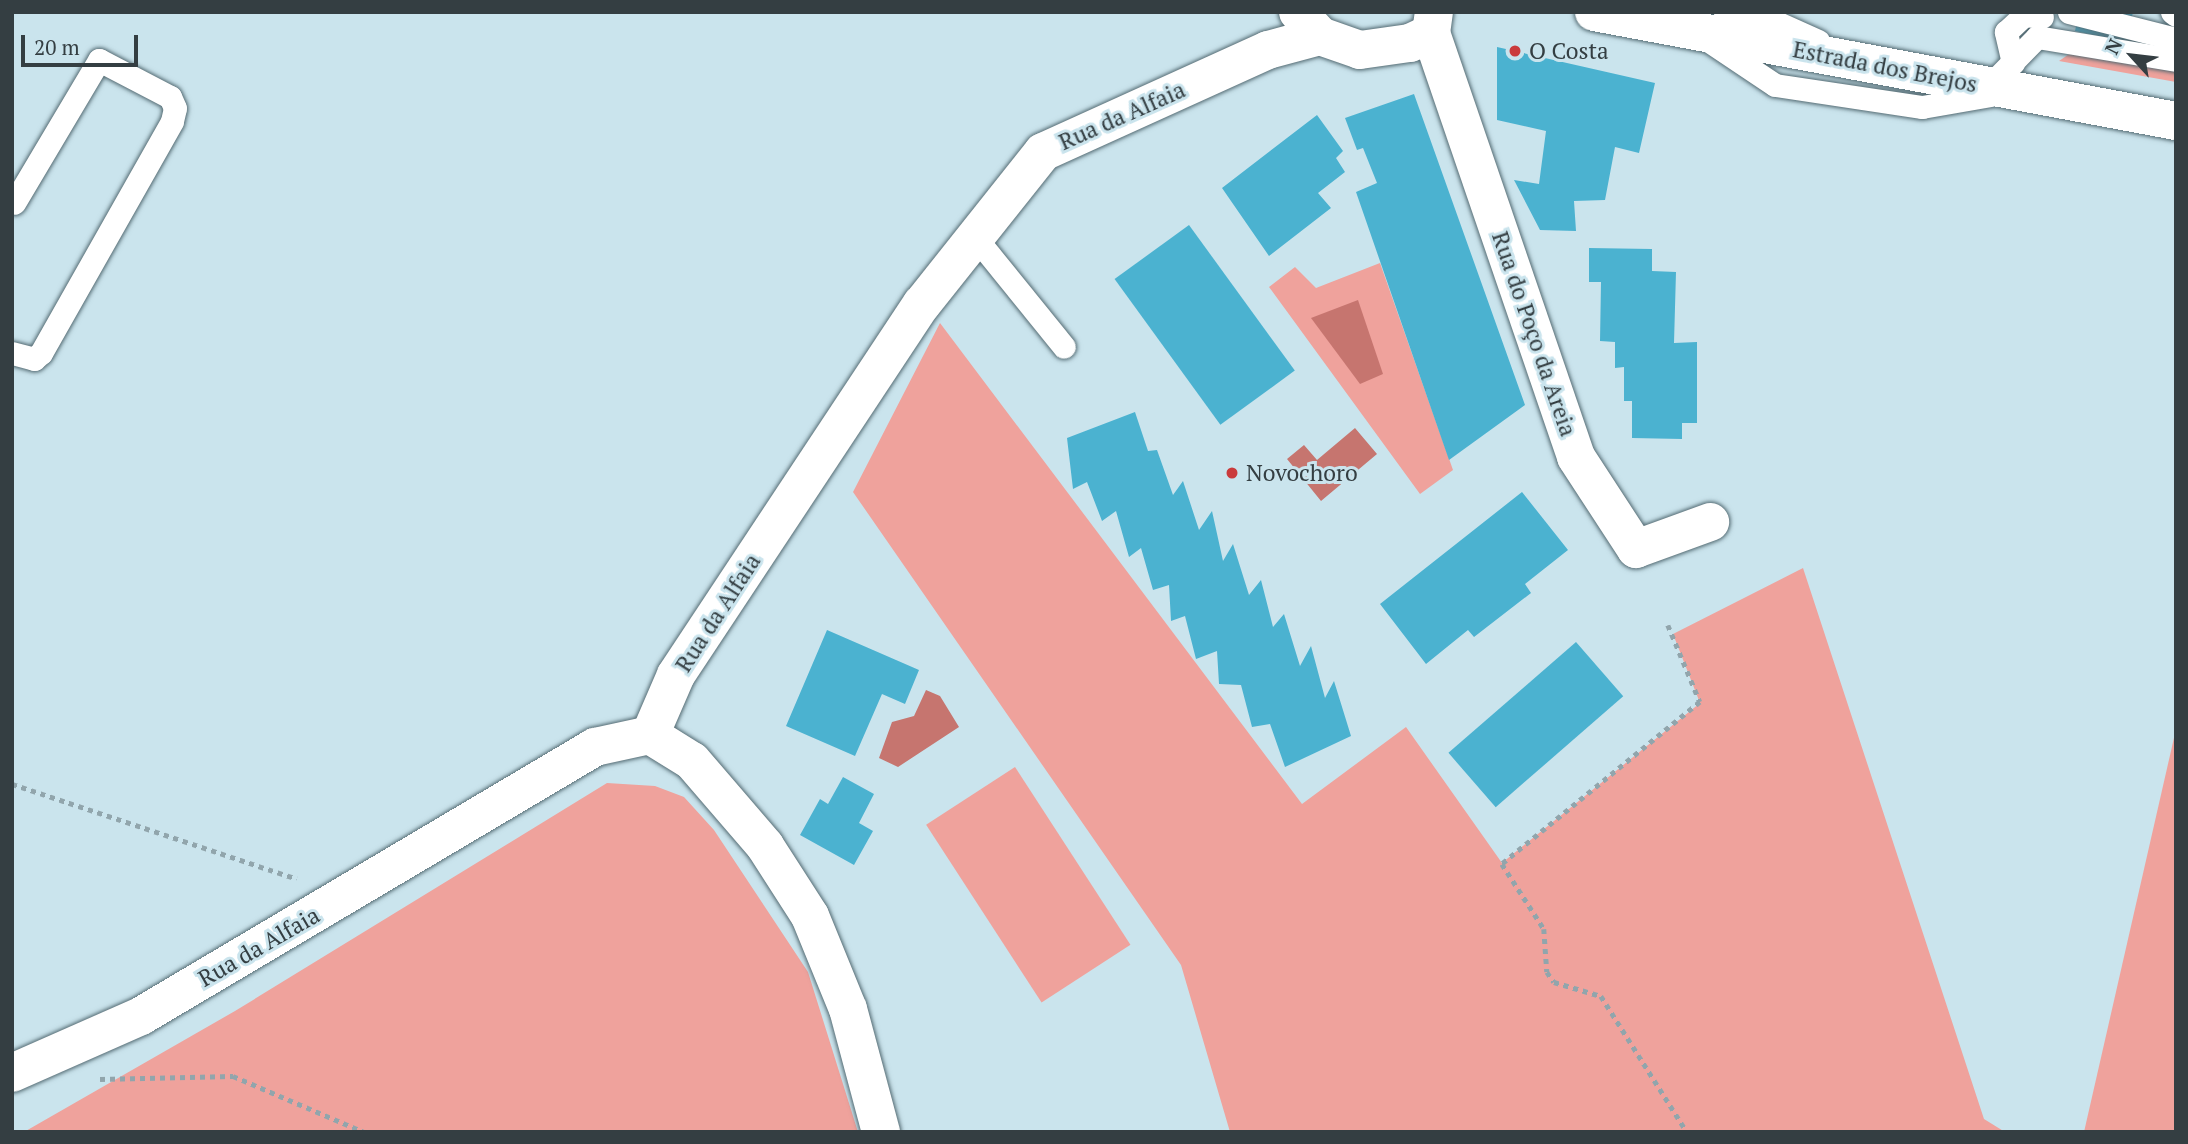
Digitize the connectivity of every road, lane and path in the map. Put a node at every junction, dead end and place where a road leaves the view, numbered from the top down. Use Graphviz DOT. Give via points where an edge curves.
graph roads {
  1 [pos="2069,12"];
  2 [pos="1619,14"];
  3 [pos="1710,22"];
  4 [pos="2040,22"];
  5 [pos="1433,23"];
  6 [pos="1309,24"];
  7 [pos="2176,39"];
  8 [pos="2176,60"];
  9 [pos="2006,80"];
  10 [pos="2176,121"];
  11 [pos="13,204"];
  12 [pos="975,237"];
  13 [pos="1065,347"];
  14 [pos="12,353"];
  15 [pos="1710,522"];
  16 [pos="1668,625"];
  17 [pos="650,735"];
  18 [pos="12,784"];
  19 [pos="348,895"];
  20 [pos="26,1067"];
  21 [pos="364,1132"];
  22 [pos="881,1132"];
  23 [pos="1687,1132"];
  1 -- 7 [label="lane"];
  2 -- 3 [label="street, Estrada dos Brejos"];
  3 -- 9 [label="street, Estrada dos Brejos" via="1869,64"];
  3 -- 9 [label="lane" via="1775,85 1922,107"];
  4 -- 8 [label="lane"];
  4 -- 9 [label="lane" via="2024,15 2006,32"];
  5 -- 6 [label="street" via="1410,43 1360,50"];
  5 -- 15 [label="street, Rua do Poço da Areia" via="1576,457 1636,549"];
  6 -- 12 [label="street, Rua da Alfaia" via="1268,50 1043,152"];
  9 -- 10 [label="street, Estrada dos Brejos"];
  11 -- 14 [label="lane" via="99,60 170,97 175,108 172,121 41,353 34,359"];
  12 -- 13 [label="lane"];
  12 -- 17 [label="street, Rua da Alfaia" via="922,304 676,675"];
  16 -- 23 [label="path" via="1700,702 1502,864 1544,929 1547,972 1555,982 1601,996"];
  17 -- 19 [label="street, Rua da Alfaia" via="595,747"];
  17 -- 22 [label="street" via="692,761 765,846 810,916 848,1009"];
  18 -- 19 [label="path"];
  19 -- 20 [label="street, Rua da Alfaia" via="141,1016"];
  20 -- 21 [label="path" via="102,1080 233,1076"];
}
